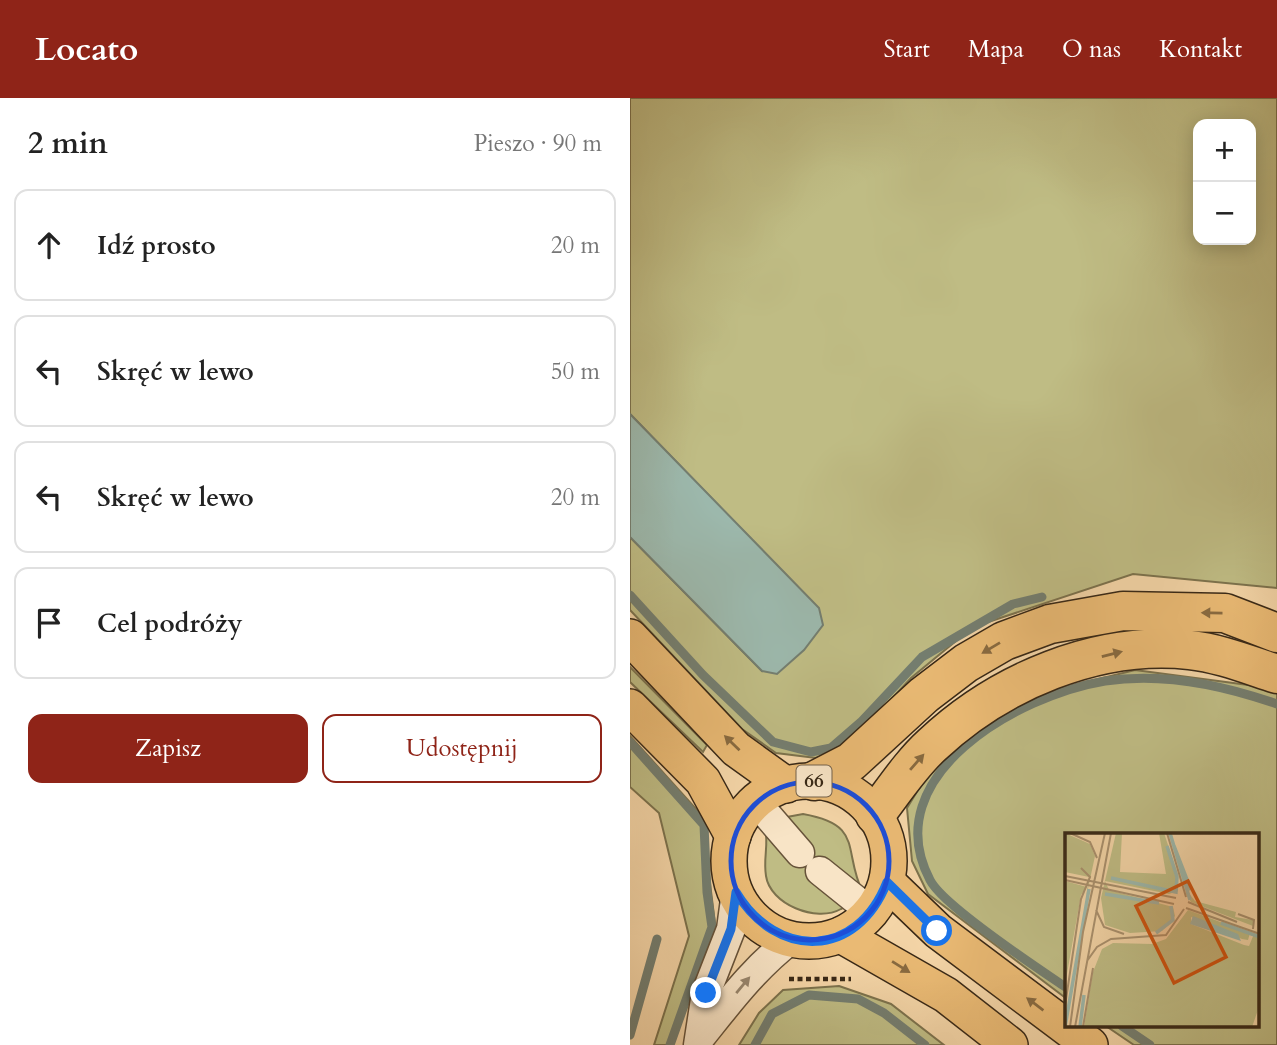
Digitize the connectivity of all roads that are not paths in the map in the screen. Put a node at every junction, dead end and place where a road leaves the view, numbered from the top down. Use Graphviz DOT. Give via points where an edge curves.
graph roads {
  1 [pos="1277,633"];
  2 [pos="630,637"];
  3 [pos="1277,674"];
  4 [pos="630,707"];
  5 [pos="800,783"];
  6 [pos="755,802"];
  7 [pos="875,815"];
  8 [pos="733,836"];
  9 [pos="736,892"];
  10 [pos="879,897"];
  11 [pos="841,934"];
  12 [pos="792,939"];
  13 [pos="1065,1026"];
  14 [pos="1067,1028"];
  15 [pos="699,1041"];
  16 [pos="1010,1045"];
  17 [pos="1090,1045"];
  1 -- 5 [label="highway, one-way" via="1224,613 1123,611 1050,624 1004,641 967,663 924,695 851,762"];
  5 -- 2 [label="main road, 66, one-way" via="736,749"];
  7 -- 3 [label="highway, one-way" via="931,746 1036,673 1133,649 1191,650"];
  4 -- 8 [label="main road" via="703,781"];
  5 -- 6 [label="main road, 66"];
  5 -- 7 [label="main road, 66" via="838,786"];
  6 -- 8 [label="main road, 66"];
  6 -- 10 [label="street" via="810,862"];
  7 -- 10 [label="main road, 66" via="888,847"];
  8 -- 9 [label="main road" via="729,855"];
  9 -- 12 [label="main road" via="749,914 769,930"];
  9 -- 15 [label="street" via="731,929 706,993"];
  10 -- 11 [label="main road"];
  13 -- 10 [label="main road, one-way" via="937,931"];
  11 -- 12 [label="main road" via="817,941"];
  11 -- 16 [label="main road, one-way" via="946,995"];
  15 -- 12 [label="street, one-way" via="745,982"];
  17 -- 14 [label="main road, one-way"];
}
